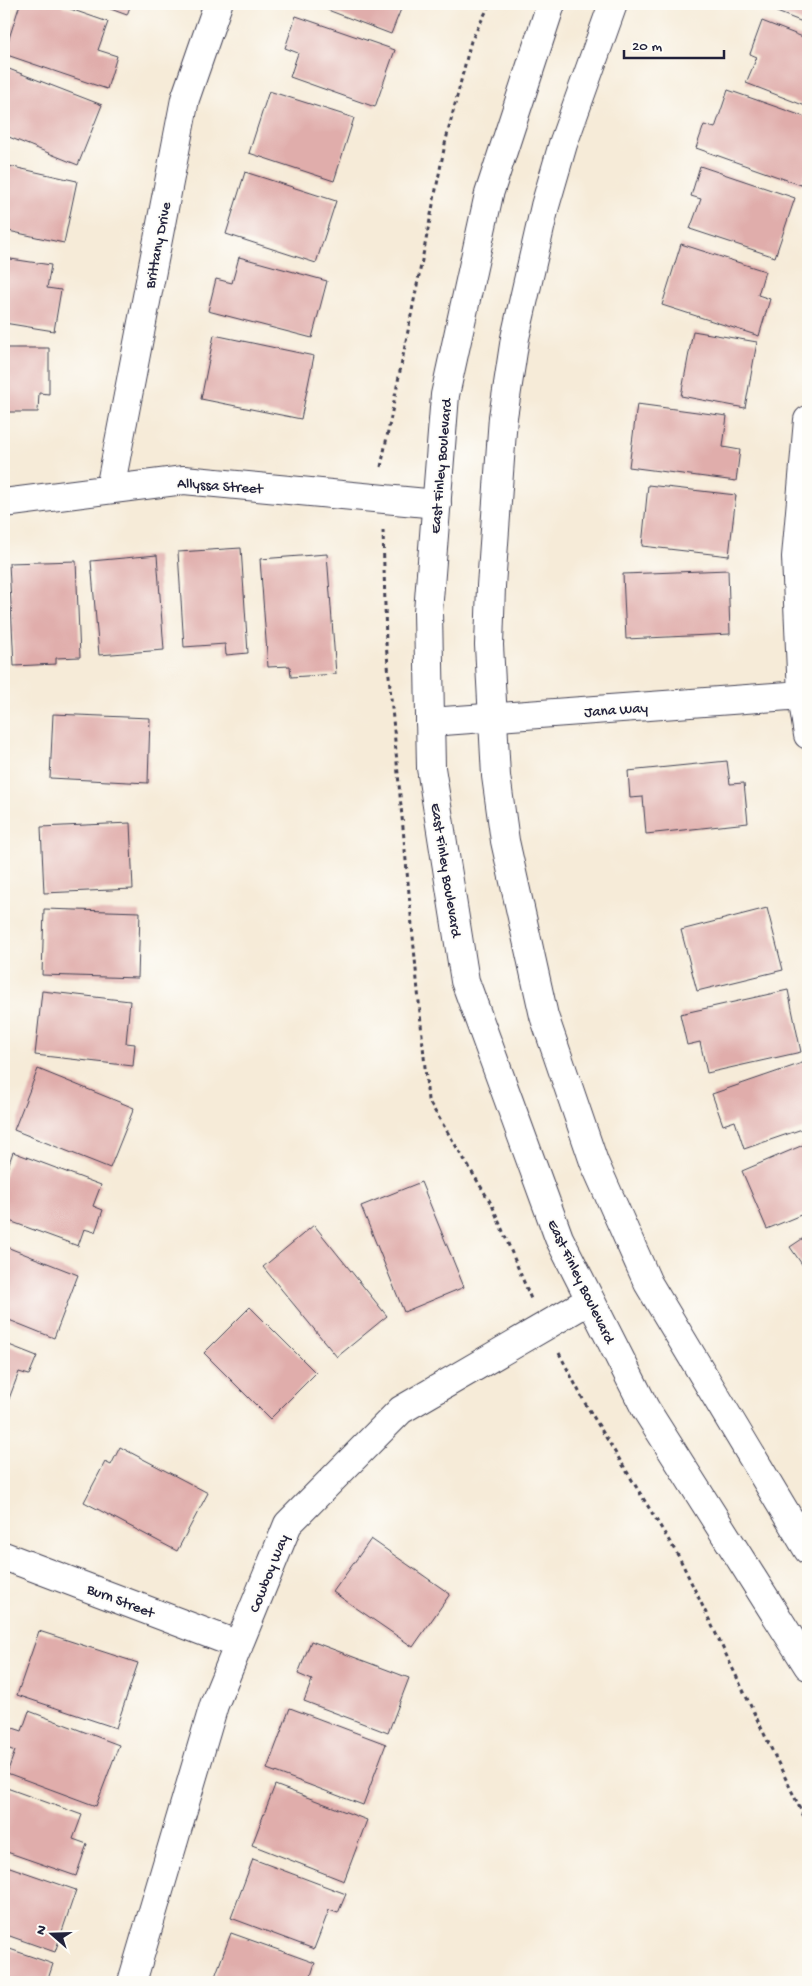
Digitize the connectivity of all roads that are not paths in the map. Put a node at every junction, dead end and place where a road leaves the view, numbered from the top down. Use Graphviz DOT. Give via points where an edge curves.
graph roads {
  1 [pos="218,4"];
  2 [pos="551,4"];
  3 [pos="613,4"];
  4 [pos="808,420"];
  5 [pos="110,489"];
  6 [pos="4,503"];
  7 [pos="437,504"];
  8 [pos="802,695"];
  9 [pos="492,718"];
  10 [pos="430,722"];
  11 [pos="808,735"];
  12 [pos="590,1300"];
  13 [pos="808,1550"];
  14 [pos="4,1556"];
  15 [pos="239,1644"];
  16 [pos="808,1666"];
  17 [pos="132,1982"];
  1 -- 5 [label="street, Brittany Drive" via="185,99"];
  2 -- 7 [label="street, East Finley Boulevard" via="488,194 445,395"];
  3 -- 9 [label="street" via="563,144 545,206 516,338 503,417 490,586"];
  4 -- 8 [label="street" via="796,557"];
  5 -- 6 [label="street, Allyssa Street"];
  5 -- 7 [label="street, Allyssa Street" via="184,480"];
  7 -- 10 [label="street, East Finley Boulevard" via="428,612"];
  8 -- 9 [label="street, Jana Way"];
  8 -- 11 [label="street"];
  9 -- 10 [label="street, Jana Way"];
  9 -- 13 [label="street" via="505,841 521,918 544,1016 594,1162 648,1283"];
  10 -- 12 [label="street, East Finley Boulevard" via="431,768 465,981 559,1238"];
  12 -- 15 [label="street, Cowboy Way" via="401,1410 288,1524"];
  12 -- 16 [label="street, East Finley Boulevard" via="645,1408"];
  14 -- 15 [label="street, Burn Street"];
  15 -- 17 [label="street, Cowboy Way" via="214,1705"];
}
